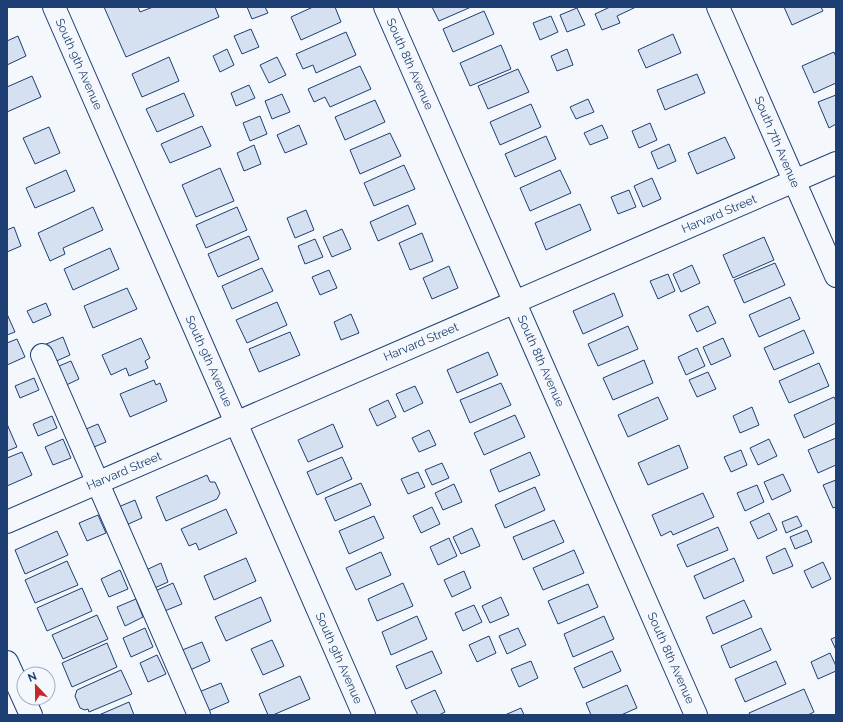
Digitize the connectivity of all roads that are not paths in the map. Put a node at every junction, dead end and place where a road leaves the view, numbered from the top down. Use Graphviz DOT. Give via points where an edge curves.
graph roads {
  1 [pos="54,7"];
  2 [pos="385,7"];
  3 [pos="718,7"];
  4 [pos="836,163"];
  5 [pos="794,182"];
  6 [pos="836,276"];
  7 [pos="515,302"];
  8 [pos="42,355"];
  9 [pos="236,423"];
  10 [pos="97,483"];
  11 [pos="7,522"];
  12 [pos="7,662"];
  13 [pos="31,715"];
  14 [pos="199,715"];
  15 [pos="364,715"];
  16 [pos="696,715"];
  1 -- 9 [label="street, South 9th Avenue"];
  2 -- 7 [label="street, South 8th Avenue"];
  3 -- 5 [label="street, South 7th Avenue"];
  4 -- 5 [label="street, Harvard Street"];
  5 -- 6 [label="street, South 7th Avenue"];
  5 -- 7 [label="street, Harvard Street"];
  7 -- 9 [label="street, Harvard Street"];
  7 -- 16 [label="street, South 8th Avenue"];
  8 -- 10 [label="street"];
  9 -- 10 [label="street, Harvard Street"];
  9 -- 15 [label="street, South 9th Avenue"];
  10 -- 11 [label="street, Harvard Street"];
  10 -- 14 [label="street"];
  12 -- 13 [label="street"];
}
